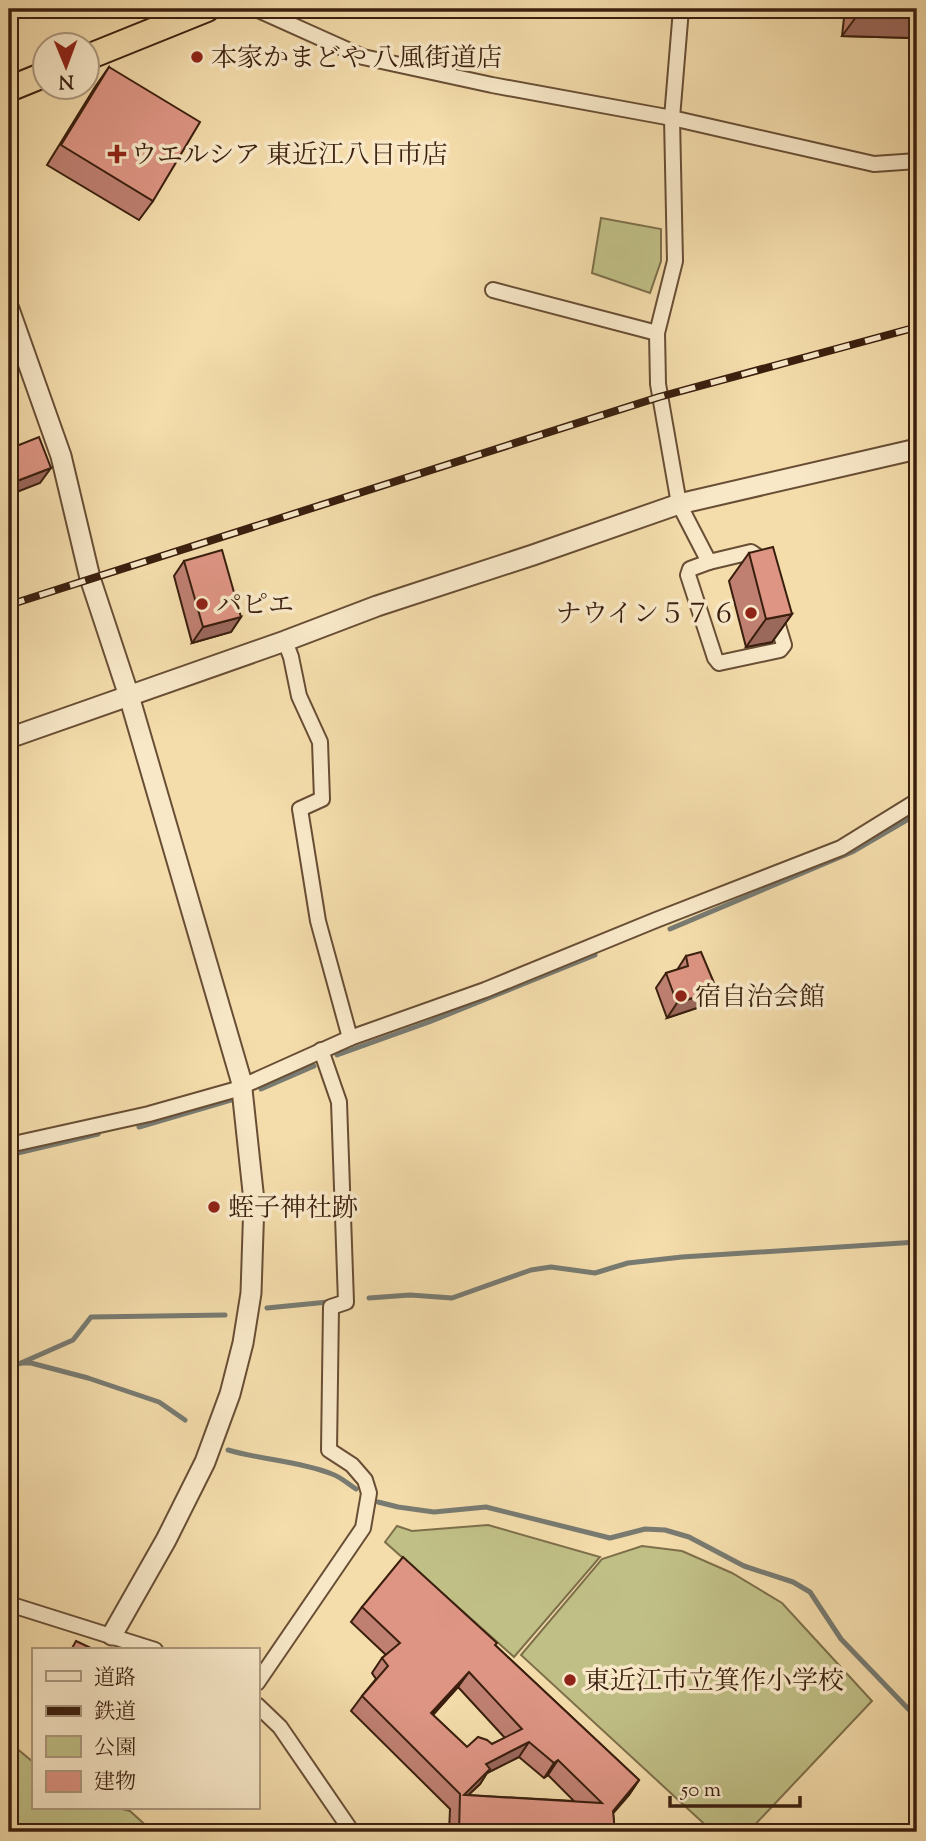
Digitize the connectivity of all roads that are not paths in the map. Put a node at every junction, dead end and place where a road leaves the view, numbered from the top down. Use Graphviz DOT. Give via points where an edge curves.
graph roads {
  1 [pos="207,9"];
  2 [pos="256,9"];
  3 [pos="681,9"];
  4 [pos="102,51"];
  5 [pos="32,80"];
  6 [pos="9,89"];
  7 [pos="672,118"];
  8 [pos="917,162"];
  9 [pos="492,290"];
  10 [pos="9,309"];
  11 [pos="657,333"];
  12 [pos="917,449"];
  13 [pos="679,504"];
  14 [pos="709,562"];
  15 [pos="285,641"];
  16 [pos="129,696"];
  17 [pos="9,738"];
  18 [pos="917,801"];
  19 [pos="351,1038"];
  20 [pos="321,1050"];
  21 [pos="242,1086"];
  22 [pos="9,1145"];
  23 [pos="9,1604"];
  24 [pos="113,1635"];
  25 [pos="149,1648"];
  26 [pos="259,1680"];
  27 [pos="259,1706"];
  28 [pos="352,1832"];
  1 -- 4 [label="highway"];
  2 -- 7 [label="street" via="363,57"];
  3 -- 7 [label="street"];
  5 -- 6 [label="highway"];
  7 -- 8 [label="street" via="874,164"];
  7 -- 11 [label="street" via="675,261"];
  9 -- 11 [label="street"];
  10 -- 16 [label="street" via="61,456 90,578"];
  11 -- 13 [label="street" via="659,397"];
  12 -- 13 [label="street"];
  13 -- 14 [label="street"];
  13 -- 15 [label="street"];
  14 -- 14 [label="street" via="751,552 757,556 784,645 780,650 719,663 688,575 690,569"];
  15 -- 16 [label="street"];
  15 -- 19 [label="street" via="299,696 320,742 322,799 300,810 318,921"];
  16 -- 17 [label="street"];
  16 -- 21 [label="street"];
  18 -- 19 [label="street" via="841,848 485,990"];
  19 -- 20 [label="street"];
  20 -- 21 [label="street"];
  20 -- 26 [label="street" via="338,1102 346,1302 331,1307 329,1450 352,1465 369,1493 363,1528"];
  21 -- 22 [label="street" via="149,1114"];
  21 -- 24 [label="street" via="254,1200 251,1293 243,1343 205,1462"];
  23 -- 24 [label="street"];
  24 -- 25 [label="street"];
  27 -- 28 [label="street" via="280,1727"];
}
